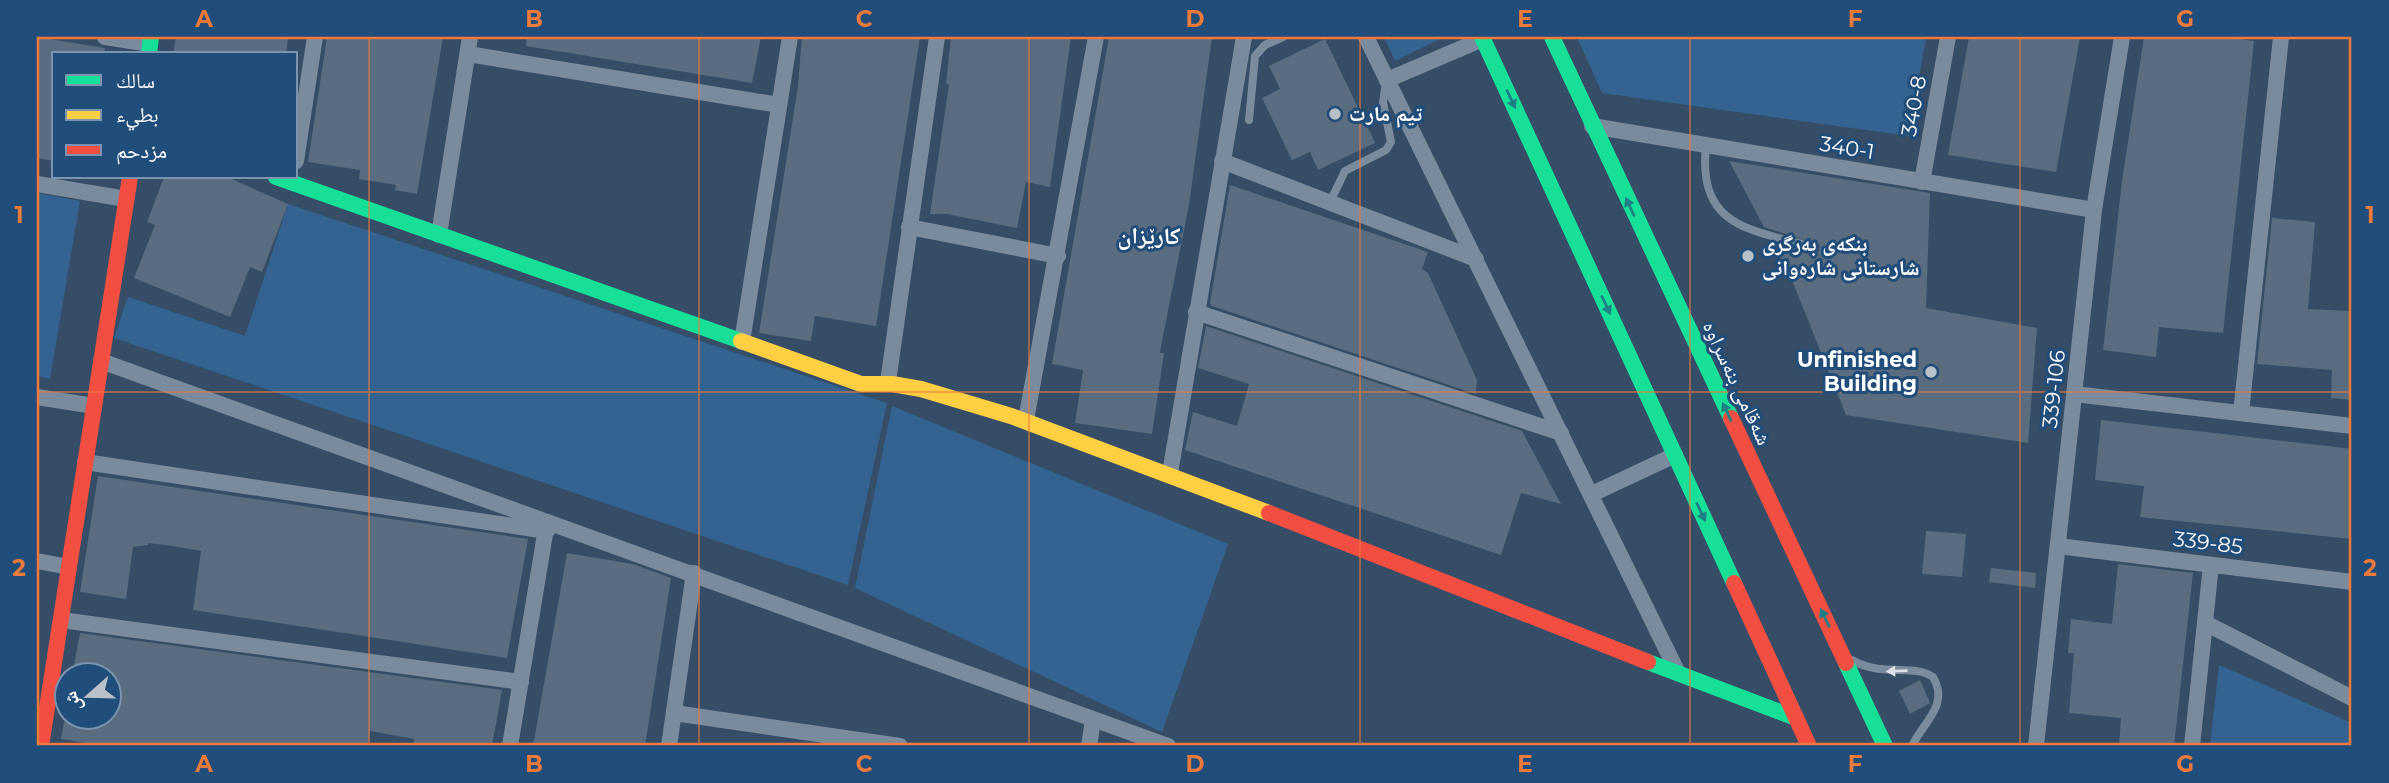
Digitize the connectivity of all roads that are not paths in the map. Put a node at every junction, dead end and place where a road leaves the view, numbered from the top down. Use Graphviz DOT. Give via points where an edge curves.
graph roads {
  1 [pos="105,37"];
  2 [pos="315,37"];
  3 [pos="470,37"];
  4 [pos="790,37"];
  5 [pos="937,37"];
  6 [pos="1097,37"];
  7 [pos="1244,37"];
  8 [pos="1283,37"];
  9 [pos="1366,37"];
  10 [pos="1552,37"];
  11 [pos="1948,37"];
  12 [pos="2122,37"];
  13 [pos="2281,37"];
  14 [pos="1483,38"];
  15 [pos="150,45"];
  16 [pos="468,54"];
  17 [pos="1387,80"];
  18 [pos="779,105"];
  19 [pos="1250,120"];
  20 [pos="1592,127"];
  21 [pos="1706,146"];
  22 [pos="298,148"];
  23 [pos="1222,161"];
  24 [pos="130,178"];
  25 [pos="293,180"];
  26 [pos="1922,182"];
  27 [pos="37,184"];
  28 [pos="126,199"];
  29 [pos="1330,202"];
  30 [pos="2094,211"];
  31 [pos="909,227"];
  32 [pos="439,235"];
  33 [pos="1814,247"];
  34 [pos="1058,256"];
  35 [pos="1476,259"];
  36 [pos="1196,312"];
  37 [pos="742,342"];
  38 [pos="101,360"];
  39 [pos="888,382"];
  40 [pos="2074,394"];
  41 [pos="37,397"];
  42 [pos="94,406"];
  43 [pos="2241,413"];
  44 [pos="1026,420"];
  45 [pos="2352,426"];
  46 [pos="1561,433"];
  47 [pos="1675,455"];
  48 [pos="85,462"];
  49 [pos="1170,473"];
  50 [pos="1592,494"];
  51 [pos="547,525"];
  52 [pos="2058,546"];
  53 [pos="37,561"];
  54 [pos="2211,565"];
  55 [pos="69,566"];
  56 [pos="694,573"];
  57 [pos="2352,582"];
  58 [pos="61,620"];
  59 [pos="2205,623"];
  60 [pos="1843,653"];
  61 [pos="1678,673"];
  62 [pos="521,682"];
  63 [pos="2352,698"];
  64 [pos="674,713"];
  65 [pos="1797,718"];
  66 [pos="1093,720"];
  67 [pos="41,746"];
  68 [pos="510,746"];
  69 [pos="669,746"];
  70 [pos="900,746"];
  71 [pos="1088,746"];
  72 [pos="1168,746"];
  73 [pos="1809,746"];
  74 [pos="1885,746"];
  75 [pos="1912,746"];
  76 [pos="2036,746"];
  77 [pos="2192,746"];
  1 -- 15 [label="street"];
  2 -- 22 [label="street"];
  3 -- 16 [label="street"];
  4 -- 18 [label="street"];
  5 -- 31 [label="street"];
  6 -- 34 [label="street"];
  7 -- 23 [label="street"];
  8 -- 19 [label="lane" via="1255,56"];
  9 -- 17 [label="street"];
  10 -- 20 [label="street, شەقامی بنەسراوە"];
  11 -- 26 [label="street, 340-8"];
  12 -- 30 [label="street, 339-106"];
  13 -- 43 [label="street"];
  14 -- 17 [label="street"];
  14 -- 47 [label="street, one-way"];
  16 -- 18 [label="street"];
  16 -- 32 [label="street"];
  17 -- 29 [label="lane" via="1382,92 1391,142 1386,150 1345,171"];
  17 -- 35 [label="street"];
  18 -- 37 [label="street"];
  20 -- 21 [label="street, 340-1"];
  60 -- 20 [label="street, شەقامی بنەسراوە, one-way"];
  21 -- 26 [label="street, 340-1"];
  21 -- 33 [label="lane" via="1703,171 1710,193 1736,226"];
  23 -- 29 [label="street"];
  23 -- 36 [label="street"];
  24 -- 28 [label="street"];
  25 -- 32 [label="street"];
  26 -- 30 [label="street, 340-1"];
  27 -- 28 [label="street"];
  28 -- 38 [label="street"];
  29 -- 35 [label="street"];
  30 -- 40 [label="street, 339-106"];
  31 -- 34 [label="street"];
  31 -- 39 [label="street"];
  32 -- 37 [label="street"];
  34 -- 44 [label="street"];
  35 -- 46 [label="street"];
  36 -- 46 [label="street"];
  36 -- 49 [label="street"];
  37 -- 39 [label="street" via="861,384"];
  38 -- 42 [label="street"];
  38 -- 51 [label="street"];
  39 -- 44 [label="street"];
  40 -- 43 [label="street"];
  40 -- 52 [label="street, 339-106"];
  41 -- 42 [label="street"];
  42 -- 48 [label="street"];
  43 -- 45 [label="street"];
  44 -- 49 [label="street"];
  46 -- 50 [label="street"];
  47 -- 50 [label="street"];
  47 -- 65 [label="street, one-way"];
  48 -- 51 [label="street"];
  48 -- 55 [label="street"];
  49 -- 61 [label="street"];
  50 -- 61 [label="street"];
  51 -- 56 [label="street"];
  51 -- 62 [label="street"];
  52 -- 54 [label="street, 339-85"];
  52 -- 76 [label="street, 339-106"];
  53 -- 55 [label="street"];
  54 -- 57 [label="street, 339-85"];
  54 -- 59 [label="street"];
  55 -- 58 [label="street"];
  56 -- 64 [label="street"];
  56 -- 66 [label="street"];
  58 -- 62 [label="street"];
  58 -- 67 [label="street"];
  59 -- 63 [label="street"];
  59 -- 77 [label="street"];
  60 -- 74 [label="street, شەقامی بنەسراوە"];
  75 -- 60 [label="lane, one-way" via="1938,705 1939,686 1933,677 1916,670 1871,670"];
  61 -- 65 [label="street"];
  62 -- 68 [label="street"];
  64 -- 69 [label="street"];
  64 -- 70 [label="street"];
  65 -- 73 [label="street"];
  66 -- 71 [label="street"];
  66 -- 72 [label="street"];
}
